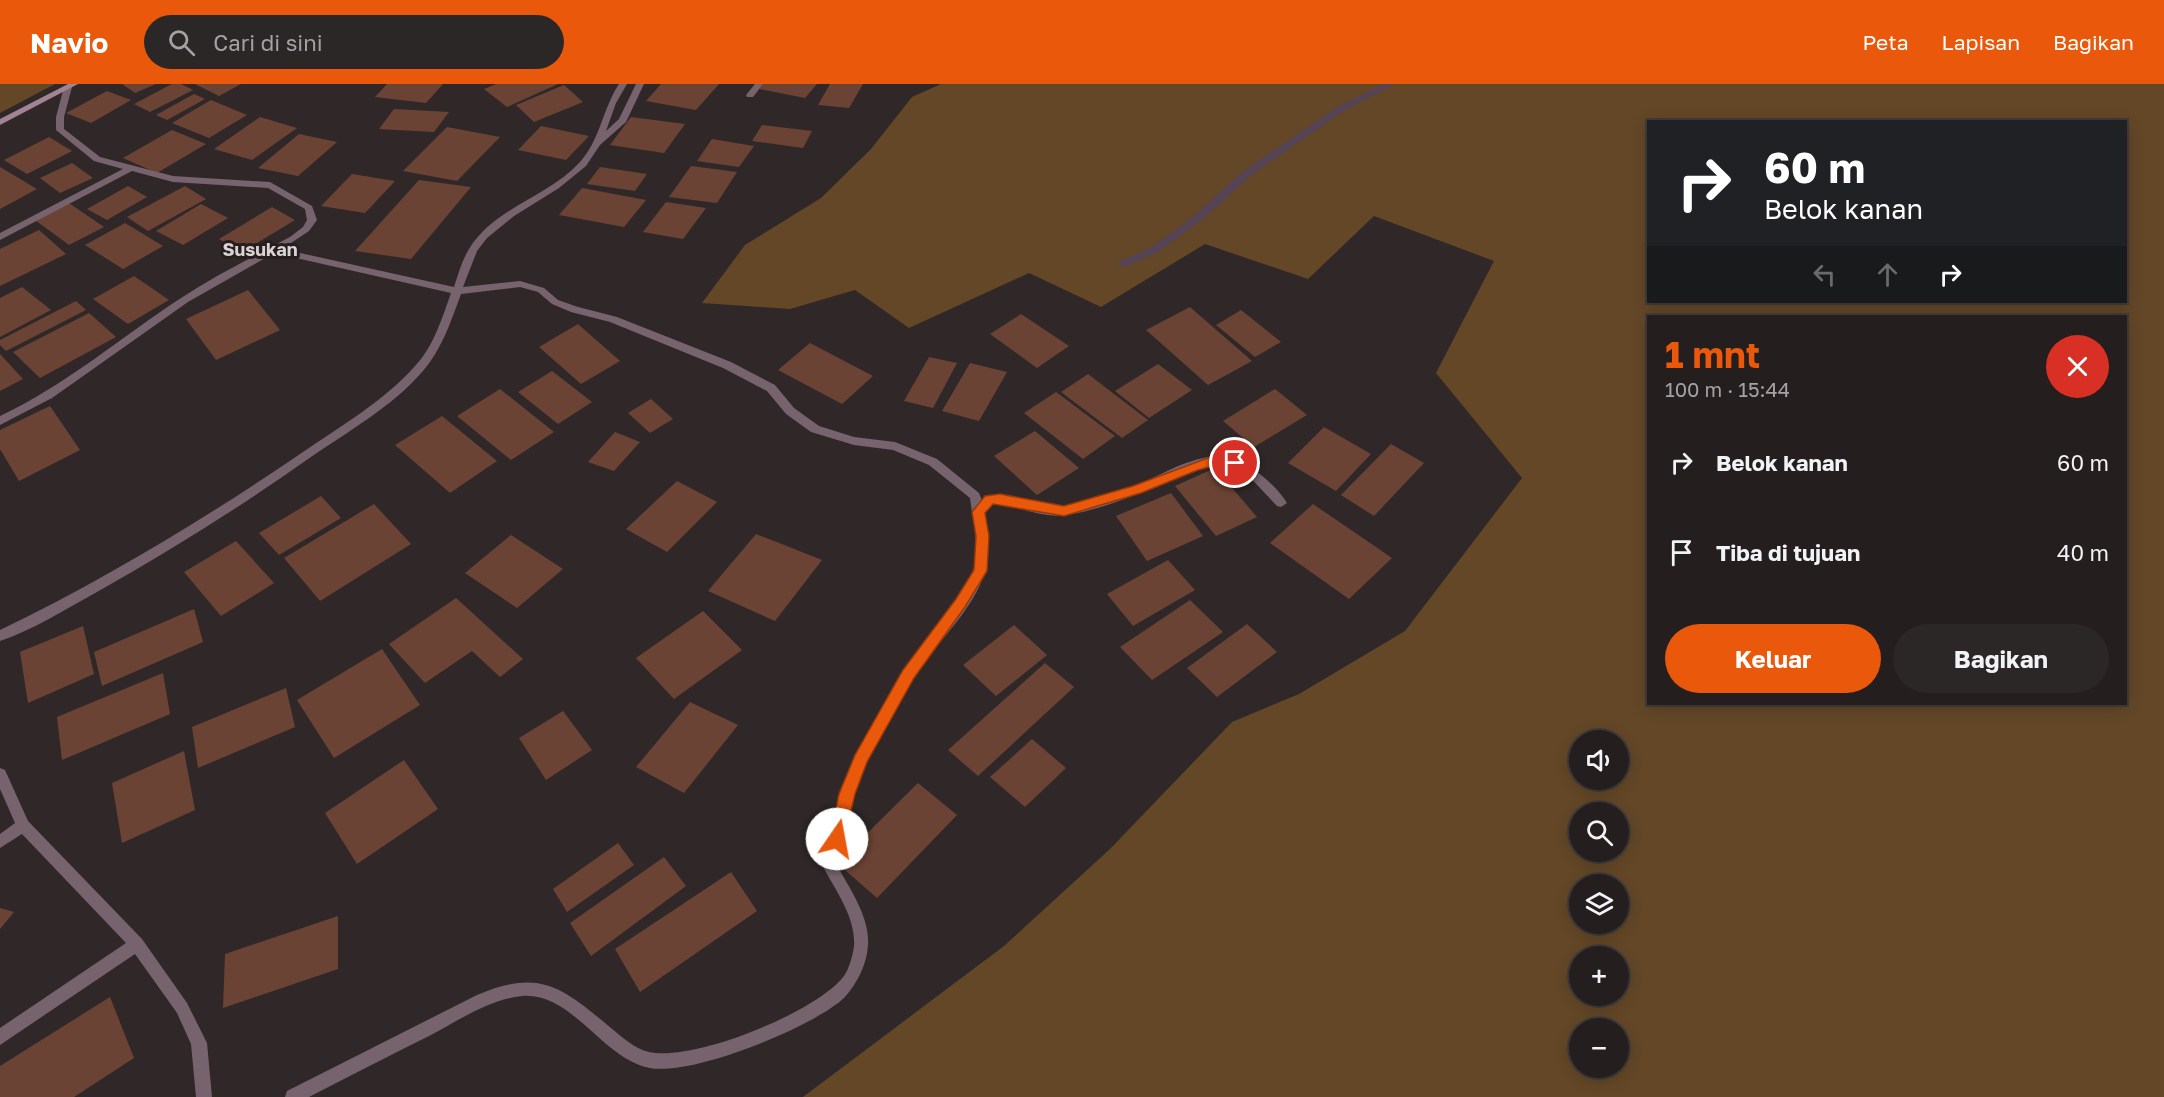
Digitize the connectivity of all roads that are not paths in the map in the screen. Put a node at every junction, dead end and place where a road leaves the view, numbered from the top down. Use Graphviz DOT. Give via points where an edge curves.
graph roads {
  1 [pos="623,84"];
  2 [pos="640,84"];
  3 [pos="759,84"];
  4 [pos="71,86"];
  5 [pos="750,95"];
  6 [pos="0,122"];
  7 [pos="596,144"];
  8 [pos="129,169"];
  9 [pos="0,237"];
  10 [pos="273,250"];
  11 [pos="457,291"];
  12 [pos="0,421"];
  13 [pos="1281,503"];
  14 [pos="978,512"];
  15 [pos="0,636"];
  16 [pos="0,774"];
  17 [pos="23,825"];
  18 [pos="0,842"];
  19 [pos="137,944"];
  20 [pos="0,1036"];
  21 [pos="204,1097"];
  22 [pos="293,1097"];
  1 -- 7 [label="street" via="611,99"];
  2 -- 7 [label="street" via="623,120"];
  3 -- 5 [label="street"];
  4 -- 6 [label="street"];
  4 -- 8 [label="street" via="60,117 60,130 97,159"];
  7 -- 11 [label="street" via="584,163 562,182 486,232 472,253"];
  8 -- 9 [label="street"];
  8 -- 10 [label="street" via="173,179 270,185 309,208 312,220 306,229"];
  10 -- 11 [label="street"];
  10 -- 12 [label="street" via="186,299 71,382"];
  11 -- 14 [label="street" via="520,284 541,290 555,302 575,310 671,340 771,388 790,411 815,429 854,441 895,446 933,462 975,496"];
  11 -- 15 [label="street" via="434,348 420,368 381,403 250,494 57,610"];
  13 -- 14 [label="street" via="1235,463 1213,461 1137,490 1064,511 1000,499 989,500"];
  14 -- 22 [label="street" via="983,536 980,571 909,674 860,760 847,794 828,862 860,927 861,946 849,981 832,998 765,1036 707,1053 656,1062 633,1054 565,1002 539,989 512,990 482,1000"];
  16 -- 17 [label="street"];
  17 -- 18 [label="street"];
  17 -- 19 [label="street"];
  19 -- 20 [label="street"];
  19 -- 21 [label="street" via="182,1008 199,1043"];
}
